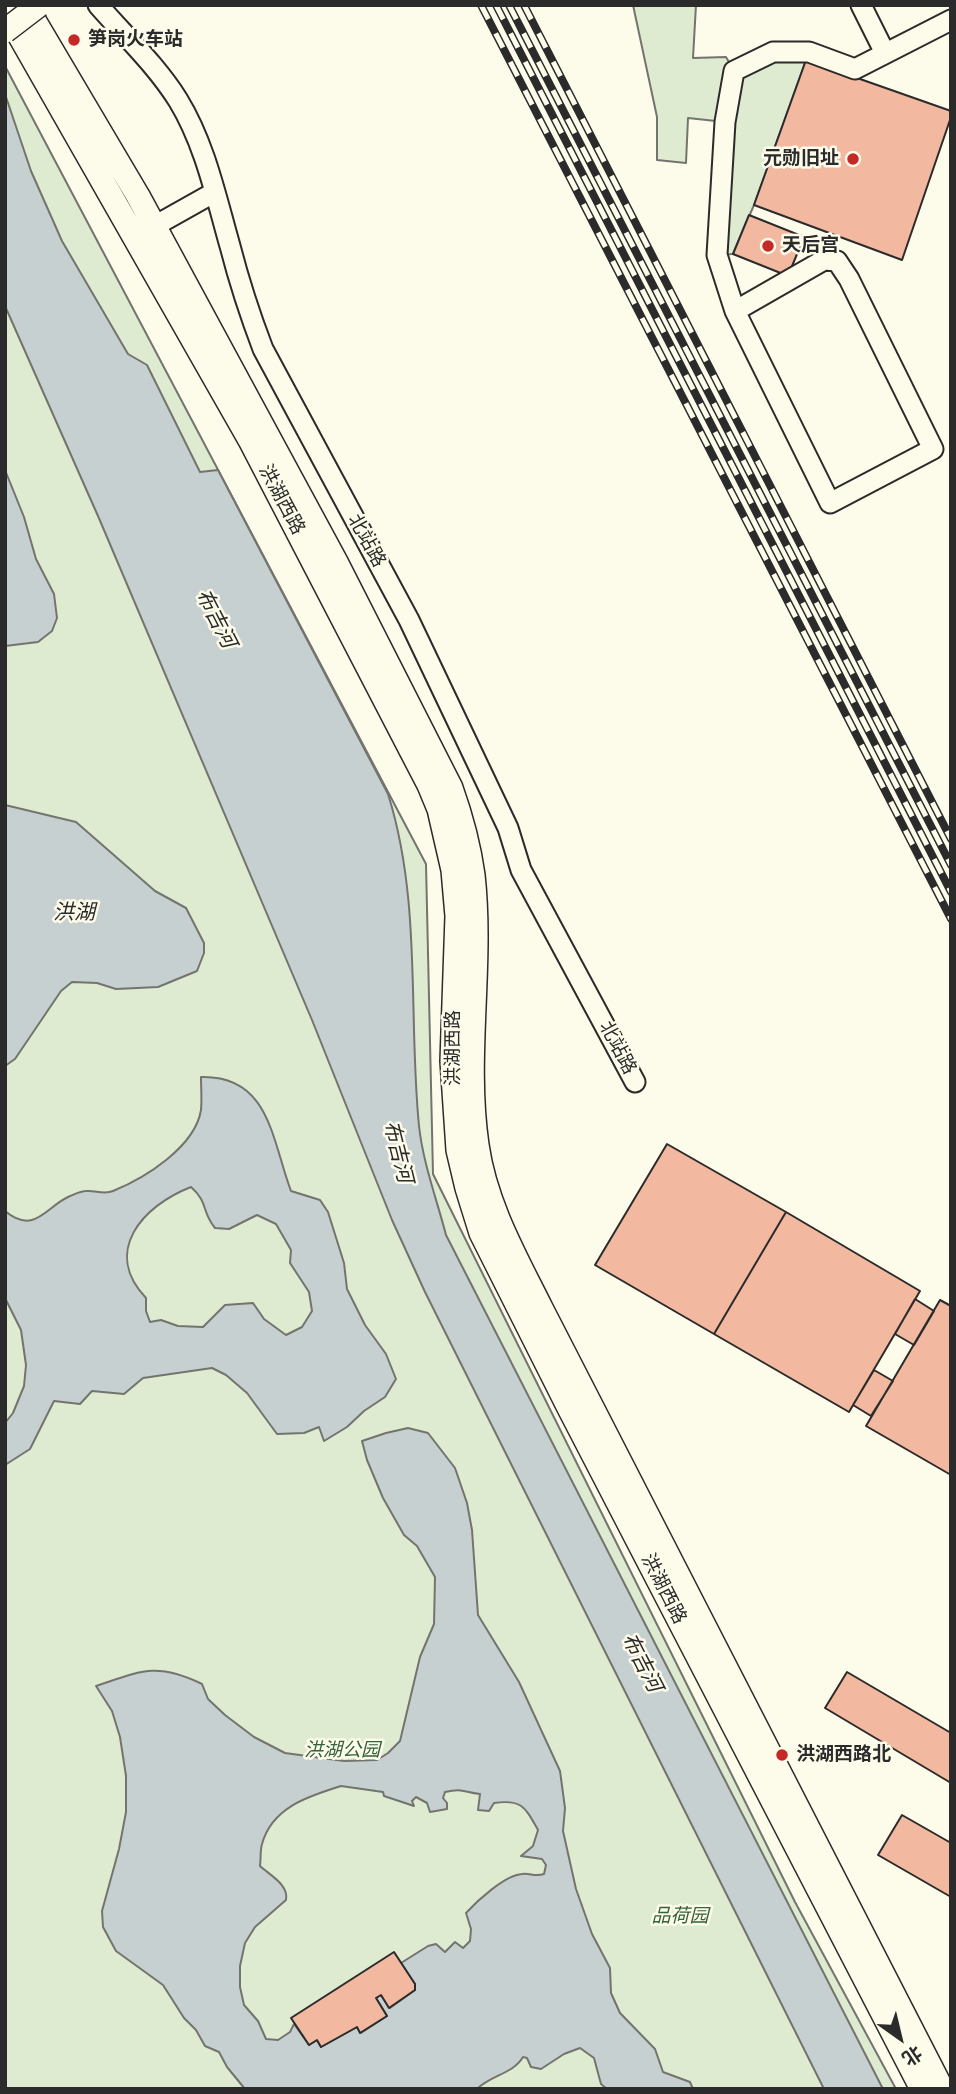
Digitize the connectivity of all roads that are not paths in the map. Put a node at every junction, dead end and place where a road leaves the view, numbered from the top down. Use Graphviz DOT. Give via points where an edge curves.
graph roads {
  1 [pos="10,5"];
  2 [pos="25,5"];
  3 [pos="39,5"];
  4 [pos="98,5"];
  5 [pos="862,5"];
  6 [pos="5,9"];
  7 [pos="951,20"];
  8 [pos="5,31"];
  9 [pos="885,53"];
  10 [pos="215,192"];
  11 [pos="145,231"];
  12 [pos="735,311"];
  13 [pos="635,1082"];
  14 [pos="937,2085"];
  1 -- 6 [label="main road"];
  2 -- 11 [label="main road, 洪湖西路"];
  3 -- 8 [label="main road, bridge"];
  4 -- 10 [label="street, 北站路" via="178,100"];
  5 -- 9 [label="street"];
  6 -- 11 [label="main road, 洪湖西路"];
  7 -- 9 [label="street"];
  9 -- 12 [label="street" via="855,69 808,52 773,52 734,71 725,122 717,255"];
  10 -- 11 [label="street"];
  10 -- 13 [label="street, 北站路" via="263,349 409,620 508,828 521,870"];
  11 -- 14 [label="main road, 洪湖西路" via="439,809 453,870 457,916 452,1061 458,1150 481,1233 574,1418"];
  12 -- 12 [label="street" via="824,260 837,261 933,449 830,503"];
}
